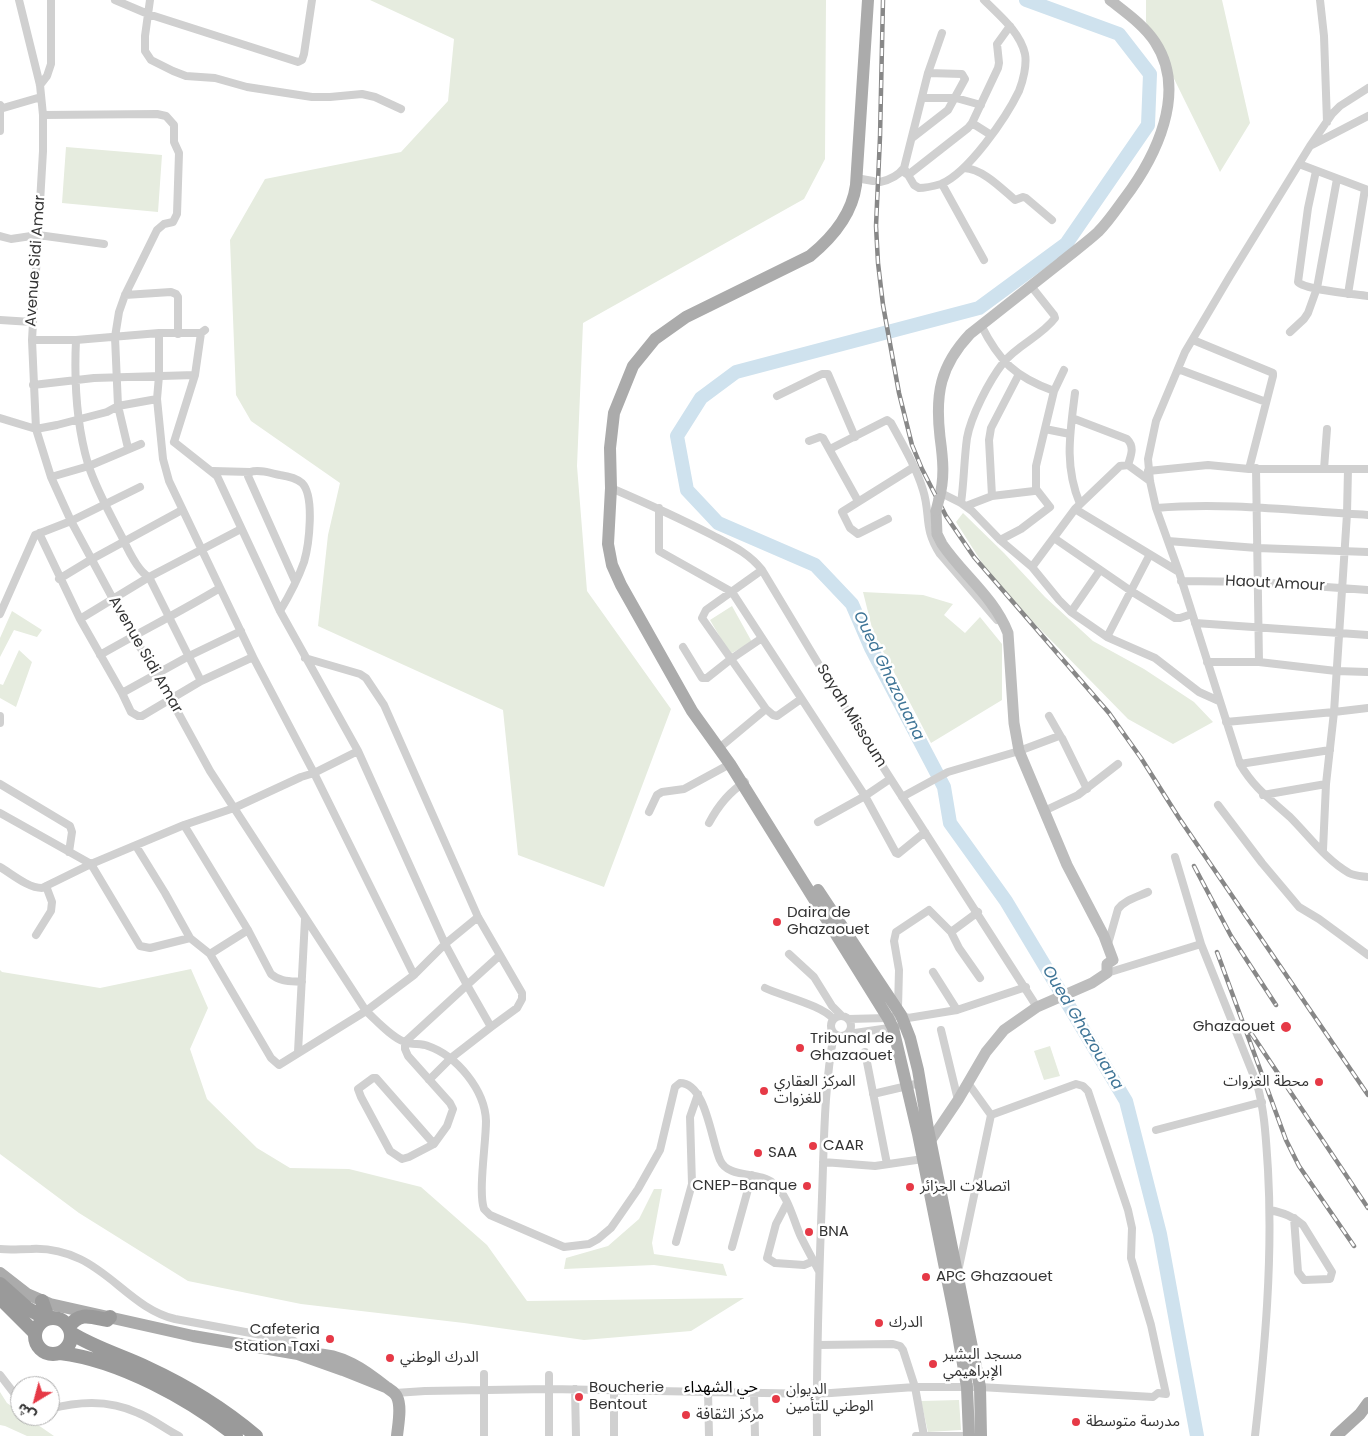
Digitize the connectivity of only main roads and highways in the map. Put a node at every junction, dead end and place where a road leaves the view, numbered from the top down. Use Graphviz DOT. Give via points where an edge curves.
graph roads {
  1 [pos="868,0"];
  2 [pos="1110,0"];
  3 [pos="721,747"];
  4 [pos="744,782"];
  5 [pos="899,1019"];
  6 [pos="926,1139"];
  7 [pos="0,1273"];
  8 [pos="0,1284"];
  9 [pos="0,1298"];
  10 [pos="79,1311"];
  11 [pos="110,1317"];
  12 [pos="55,1318"];
  13 [pos="35,1333"];
  14 [pos="60,1352"];
  15 [pos="974,1387"];
  16 [pos="1368,1403"];
  17 [pos="398,1434"];
  18 [pos="236,1436"];
  19 [pos="256,1436"];
  20 [pos="969,1436"];
  21 [pos="981,1436"];
  22 [pos="1336,1436"];
  1 -- 3 [label="main road" via="855,193 838,228 810,256 686,316 655,339 633,366 614,413 608,544 612,565 632,604"];
  2 -- 6 [label="main road, bridge" via="1154,41 1162,56 1170,89 1163,127 1138,180 1098,232 957,347 942,378 938,395 944,463 936,510 937,534 942,544 995,608 1008,633 1014,723 1020,751 1067,865 1113,960 1108,964 1107,973 1092,983 1049,1000 1004,1030 995,1039 958,1100"];
  3 -- 4 [label="main road"];
  3 -- 4 [label="main road"];
  4 -- 5 [label="main road"];
  5 -- 6 [label="main road" via="906,1085"];
  5 -- 6 [label="main road" via="910,1038 920,1083"];
  6 -- 15 [label="main road" via="957,1274"];
  6 -- 15 [label="main road" via="955,1318"];
  7 -- 12 [label="main road"];
  8 -- 12 [label="highway" via="27,1308"];
  9 -- 13 [label="highway"];
  10 -- 11 [label="main road"];
  10 -- 12 [label="main road"];
  10 -- 12 [label="highway"];
  11 -- 12 [label="highway" via="107,1320 82,1316"];
  11 -- 17 [label="main road" via="192,1336 343,1359 367,1371 391,1391 399,1402"];
  12 -- 13 [label="highway" via="39,1325"];
  12 -- 14 [label="highway" via="69,1345"];
  12 -- 19 [label="highway" via="93,1345 140,1364 204,1398"];
  13 -- 14 [label="highway" via="35,1340 42,1350 54,1354"];
  14 -- 18 [label="highway" via="100,1362 150,1383 200,1410"];
  15 -- 20 [label="main road"];
  15 -- 21 [label="main road"];
  16 -- 22 [label="main road"];
}
